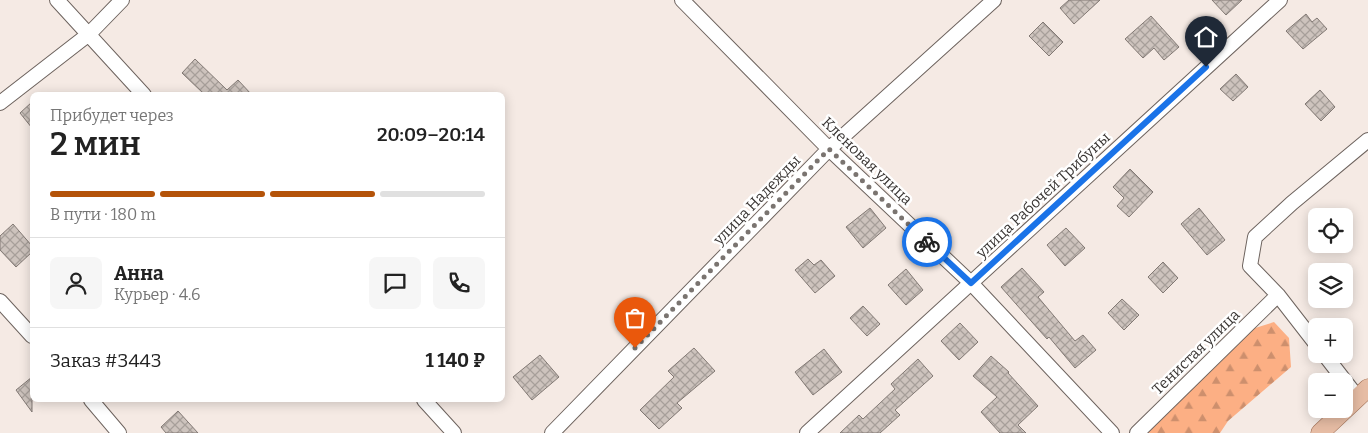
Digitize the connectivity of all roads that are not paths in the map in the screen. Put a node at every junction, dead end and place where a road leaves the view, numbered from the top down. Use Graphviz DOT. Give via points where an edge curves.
graph roads {
  1 [pos="57,0"];
  2 [pos="122,0"];
  3 [pos="682,0"];
  4 [pos="994,0"];
  5 [pos="1280,0"];
  6 [pos="89,34"];
  7 [pos="141,92"];
  8 [pos="0,103"];
  9 [pos="1368,140"];
  10 [pos="829,149"];
  11 [pos="971,283"];
  12 [pos="1278,295"];
  13 [pos="0,301"];
  14 [pos="30,334"];
  15 [pos="1308,334"];
  16 [pos="1333,363"];
  17 [pos="1363,393"];
  18 [pos="94,402"];
  19 [pos="426,402"];
  20 [pos="119,433"];
  21 [pos="454,433"];
  22 [pos="552,433"];
  23 [pos="807,433"];
  24 [pos="1112,433"];
  25 [pos="1137,433"];
  26 [pos="1320,433"];
  1 -- 6 [label="street"];
  2 -- 6 [label="street"];
  3 -- 10 [label="street, Кленовая улица"];
  4 -- 10 [label="street, улица Надежды"];
  5 -- 11 [label="street, улица Рабочей Трибуны"];
  6 -- 7 [label="street"];
  6 -- 8 [label="street"];
  9 -- 12 [label="street" via="1255,238 1250,266"];
  10 -- 11 [label="street, Кленовая улица"];
  10 -- 22 [label="street, улица Надежды"];
  11 -- 23 [label="street, улица Рабочей Трибуны"];
  11 -- 24 [label="street, Кленовая улица"];
  12 -- 15 [label="street"];
  12 -- 25 [label="street, Тенистая улица"];
  13 -- 14 [label="street"];
  16 -- 17 [label="street"];
  17 -- 26 [label="main road"];
  18 -- 20 [label="street"];
  19 -- 21 [label="street"];
}
